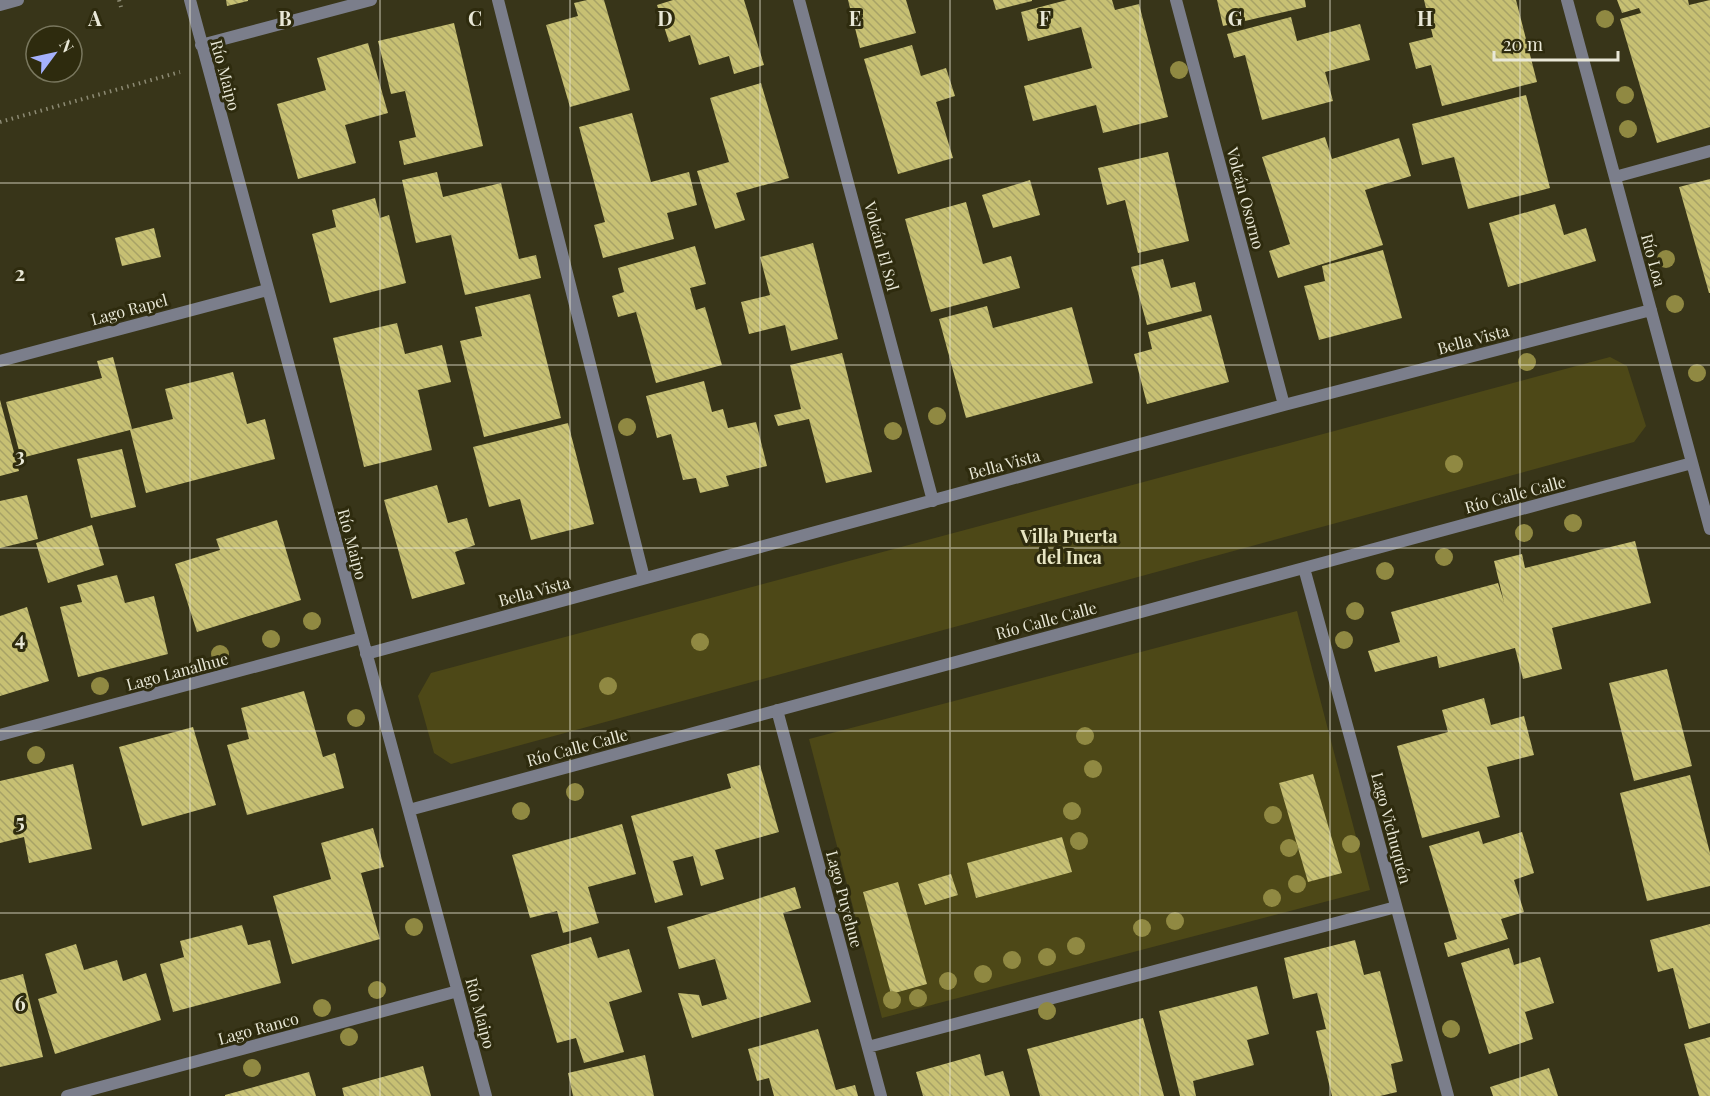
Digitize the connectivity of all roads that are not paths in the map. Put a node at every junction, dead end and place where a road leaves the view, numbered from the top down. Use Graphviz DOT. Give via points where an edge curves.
graph roads {
  1 [pos="18,0"];
  2 [pos="190,0"];
  3 [pos="371,0"];
  4 [pos="498,0"];
  5 [pos="799,0"];
  6 [pos="1176,0"];
  7 [pos="1567,0"];
  8 [pos="0,5"];
  9 [pos="201,45"];
  10 [pos="1710,151"];
  11 [pos="1615,177"];
  12 [pos="267,290"];
  13 [pos="1651,310"];
  14 [pos="0,361"];
  15 [pos="1284,405"];
  16 [pos="1692,463"];
  17 [pos="933,501"];
  18 [pos="1710,526"];
  19 [pos="1304,568"];
  20 [pos="644,578"];
  21 [pos="362,638"];
  22 [pos="366,654"];
  23 [pos="777,710"];
  24 [pos="0,735"];
  25 [pos="409,810"];
  26 [pos="1396,907"];
  27 [pos="458,991"];
  28 [pos="868,1047"];
  29 [pos="68,1096"];
  30 [pos="486,1096"];
  31 [pos="881,1096"];
  32 [pos="1448,1096"];
  1 -- 8 [label="street"];
  2 -- 9 [label="street, Río Maipo"];
  3 -- 9 [label="street"];
  4 -- 20 [label="street"];
  5 -- 17 [label="street, Volcán El Sol"];
  6 -- 15 [label="street, Volcán Osorno"];
  7 -- 11 [label="street, Río Loa"];
  9 -- 12 [label="street, Río Maipo"];
  10 -- 11 [label="street"];
  11 -- 13 [label="street, Río Loa"];
  12 -- 14 [label="street, Lago Rapel"];
  12 -- 21 [label="street, Río Maipo"];
  13 -- 15 [label="street, Bella Vista"];
  13 -- 16 [label="street, Río Loa"];
  15 -- 17 [label="street, Bella Vista"];
  16 -- 18 [label="street, Río Loa"];
  16 -- 19 [label="street, Río Calle Calle"];
  17 -- 20 [label="street, Bella Vista"];
  19 -- 23 [label="street, Río Calle Calle"];
  19 -- 26 [label="street, Lago Vichuquén"];
  20 -- 22 [label="street, Bella Vista"];
  21 -- 22 [label="street, Río Maipo"];
  21 -- 24 [label="street, Lago Lanalhue"];
  22 -- 25 [label="street, Río Maipo"];
  23 -- 25 [label="street, Río Calle Calle"];
  23 -- 28 [label="street, Lago Puyehue"];
  25 -- 27 [label="street, Río Maipo"];
  26 -- 28 [label="street"];
  26 -- 32 [label="street, Lago Vichuquén"];
  27 -- 29 [label="street, Lago Ranco"];
  27 -- 30 [label="street, Río Maipo"];
  28 -- 31 [label="street, Lago Puyehue"];
}
